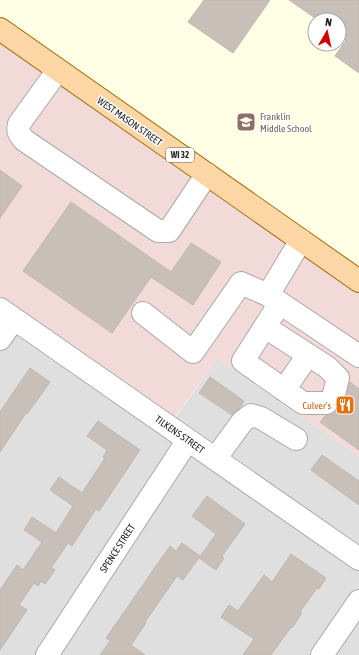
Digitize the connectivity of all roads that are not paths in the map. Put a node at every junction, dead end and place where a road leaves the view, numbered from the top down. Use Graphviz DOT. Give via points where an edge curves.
graph roads {
  1 [pos="0,30"];
  2 [pos="58,70"];
  3 [pos="207,174"];
  4 [pos="301,240"];
  5 [pos="359,281"];
  6 [pos="274,299"];
  7 [pos="143,313"];
  8 [pos="7,314"];
  9 [pos="265,327"];
  10 [pos="0,339"];
  11 [pos="308,355"];
  12 [pos="359,356"];
  13 [pos="284,390"];
  14 [pos="296,439"];
  15 [pos="188,440"];
  16 [pos="215,459"];
  17 [pos="359,559"];
  18 [pos="359,601"];
  19 [pos="47,655"];
  20 [pos="322,655"];
  1 -- 2 [label="main road, WEST MASON STREET / WI 32"];
  2 -- 3 [label="main road, WEST MASON STREET / WI 32"];
  2 -- 3 [label="street" via="19,124 17,130 24,140 158,231 169,231"];
  3 -- 4 [label="main road, WEST MASON STREET / WI 32"];
  4 -- 5 [label="main road, WEST MASON STREET / WI 32"];
  4 -- 6 [label="street"];
  6 -- 7 [label="street" via="241,283 193,352"];
  6 -- 9 [label="street"];
  6 -- 12 [label="street"];
  8 -- 10 [label="street"];
  8 -- 15 [label="street, TILKENS STREET"];
  9 -- 11 [label="street"];
  9 -- 13 [label="street" via="243,361"];
  11 -- 13 [label="street"];
  11 -- 13 [label="street" via="327,367 338,378 330,399 303,403"];
  14 -- 16 [label="street" via="261,418 251,415 242,422"];
  15 -- 16 [label="street, TILKENS STREET"];
  15 -- 19 [label="street, SPENCE STREET"];
  16 -- 17 [label="street, TILKENS STREET"];
  18 -- 20 [label="street"];
}
